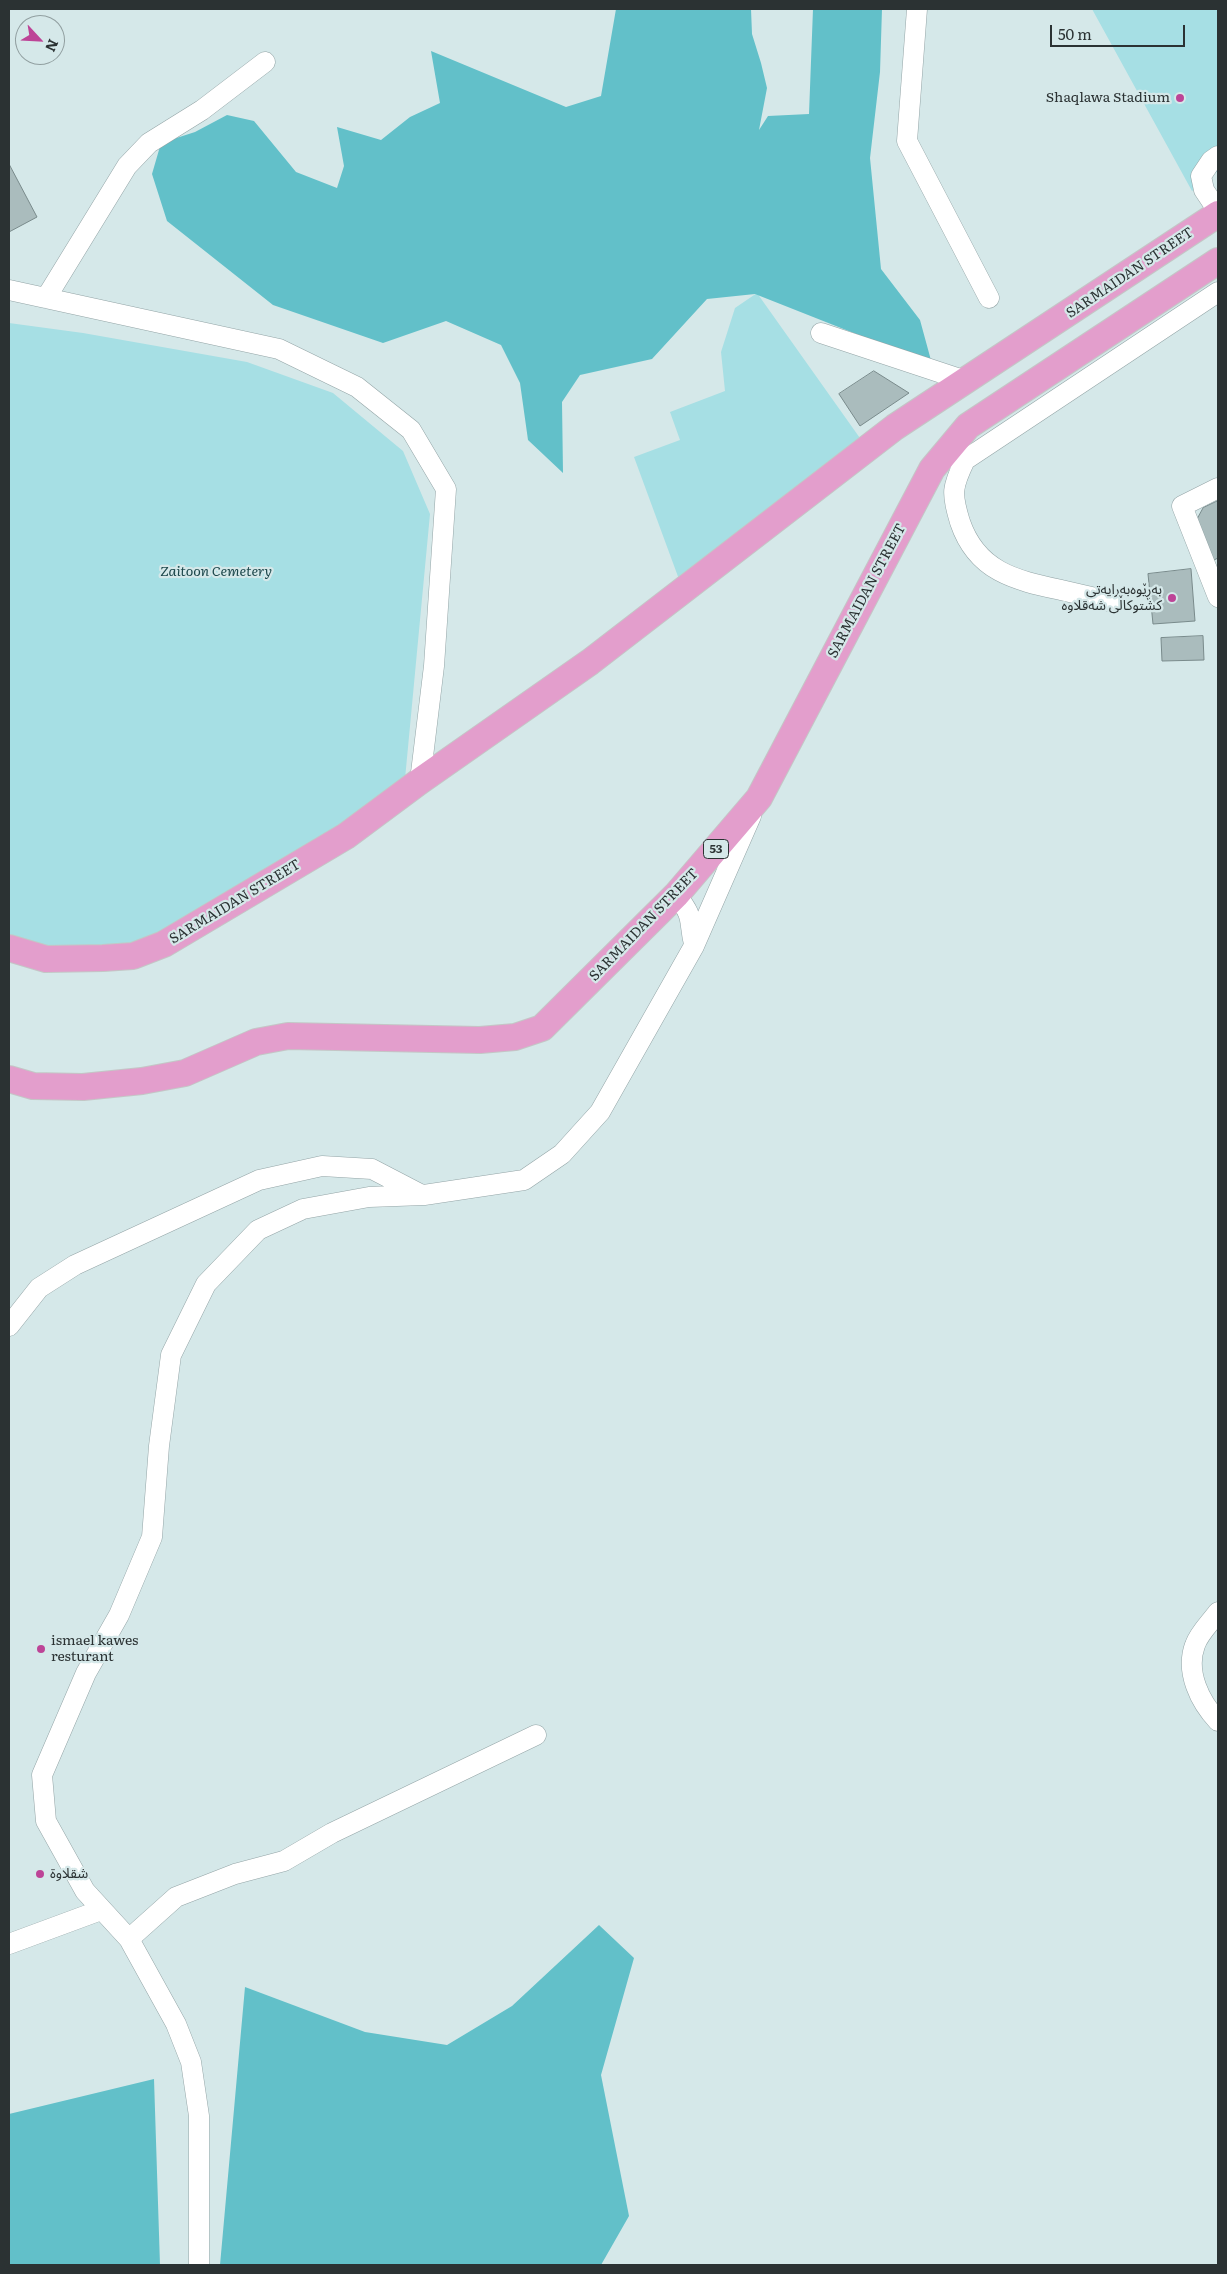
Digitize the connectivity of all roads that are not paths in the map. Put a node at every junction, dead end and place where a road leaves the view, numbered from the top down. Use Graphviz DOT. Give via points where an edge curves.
graph roads {
  1 [pos="918,9"];
  2 [pos="265,62"];
  3 [pos="1218,156"];
  4 [pos="1218,213"];
  5 [pos="1218,261"];
  6 [pos="9,290"];
  7 [pos="1218,292"];
  8 [pos="46,298"];
  9 [pos="989,298"];
  10 [pos="821,333"];
  11 [pos="966,381"];
  12 [pos="1218,488"];
  13 [pos="1218,597"];
  14 [pos="1113,602"];
  15 [pos="420,781"];
  16 [pos="759,798"];
  17 [pos="676,895"];
  18 [pos="694,946"];
  19 [pos="9,948"];
  20 [pos="9,1079"];
  21 [pos="424,1195"];
  22 [pos="9,1326"];
  23 [pos="1218,1612"];
  24 [pos="1218,1721"];
  25 [pos="536,1735"];
  26 [pos="101,1910"];
  27 [pos="129,1940"];
  28 [pos="9,1944"];
  29 [pos="198,2265"];
  1 -- 9 [label="street" via="907,141"];
  2 -- 8 [label="street" via="202,110 149,144 127,166"];
  3 -- 4 [label="street" via="1201,176 1204,190"];
  4 -- 11 [label="main road, SARMAIDAN STREET"];
  5 -- 16 [label="main road, SARMAIDAN STREET / 53" via="968,426 932,469"];
  6 -- 8 [label="street"];
  7 -- 14 [label="street" via="965,460 954,484 955,506 965,538 998,572 1028,584"];
  8 -- 15 [label="street" via="279,349 357,387 411,430 446,489 434,666"];
  10 -- 11 [label="street"];
  11 -- 15 [label="main road, SARMAIDAN STREET" via="895,427 590,662"];
  12 -- 13 [label="street" via="1182,506"];
  15 -- 19 [label="main road, SARMAIDAN STREET" via="346,836 164,944 133,956 103,958 46,959"];
  16 -- 17 [label="main road, SARMAIDAN STREET / 53"];
  16 -- 18 [label="street"];
  17 -- 18 [label="street" via="692,920"];
  17 -- 20 [label="main road, SARMAIDAN STREET / 53" via="542,1028 515,1037 480,1040 288,1036 256,1042 185,1073 142,1081 83,1087 33,1086"];
  18 -- 21 [label="street" via="600,1112 562,1154 524,1180"];
  21 -- 22 [label="street" via="372,1168 322,1166 259,1180 75,1265 39,1288"];
  21 -- 26 [label="street" via="369,1197 303,1210 258,1230 206,1284 171,1355 152,1537 119,1615 86,1673 42,1775 46,1821 85,1891"];
  23 -- 24 [label="street" via="1196,1643 1192,1660 1198,1692"];
  25 -- 27 [label="street" via="332,1833 284,1861 235,1874 176,1898"];
  26 -- 27 [label="street"];
  26 -- 28 [label="street"];
  27 -- 29 [label="street" via="176,2024 191,2062 199,2116"];
}
